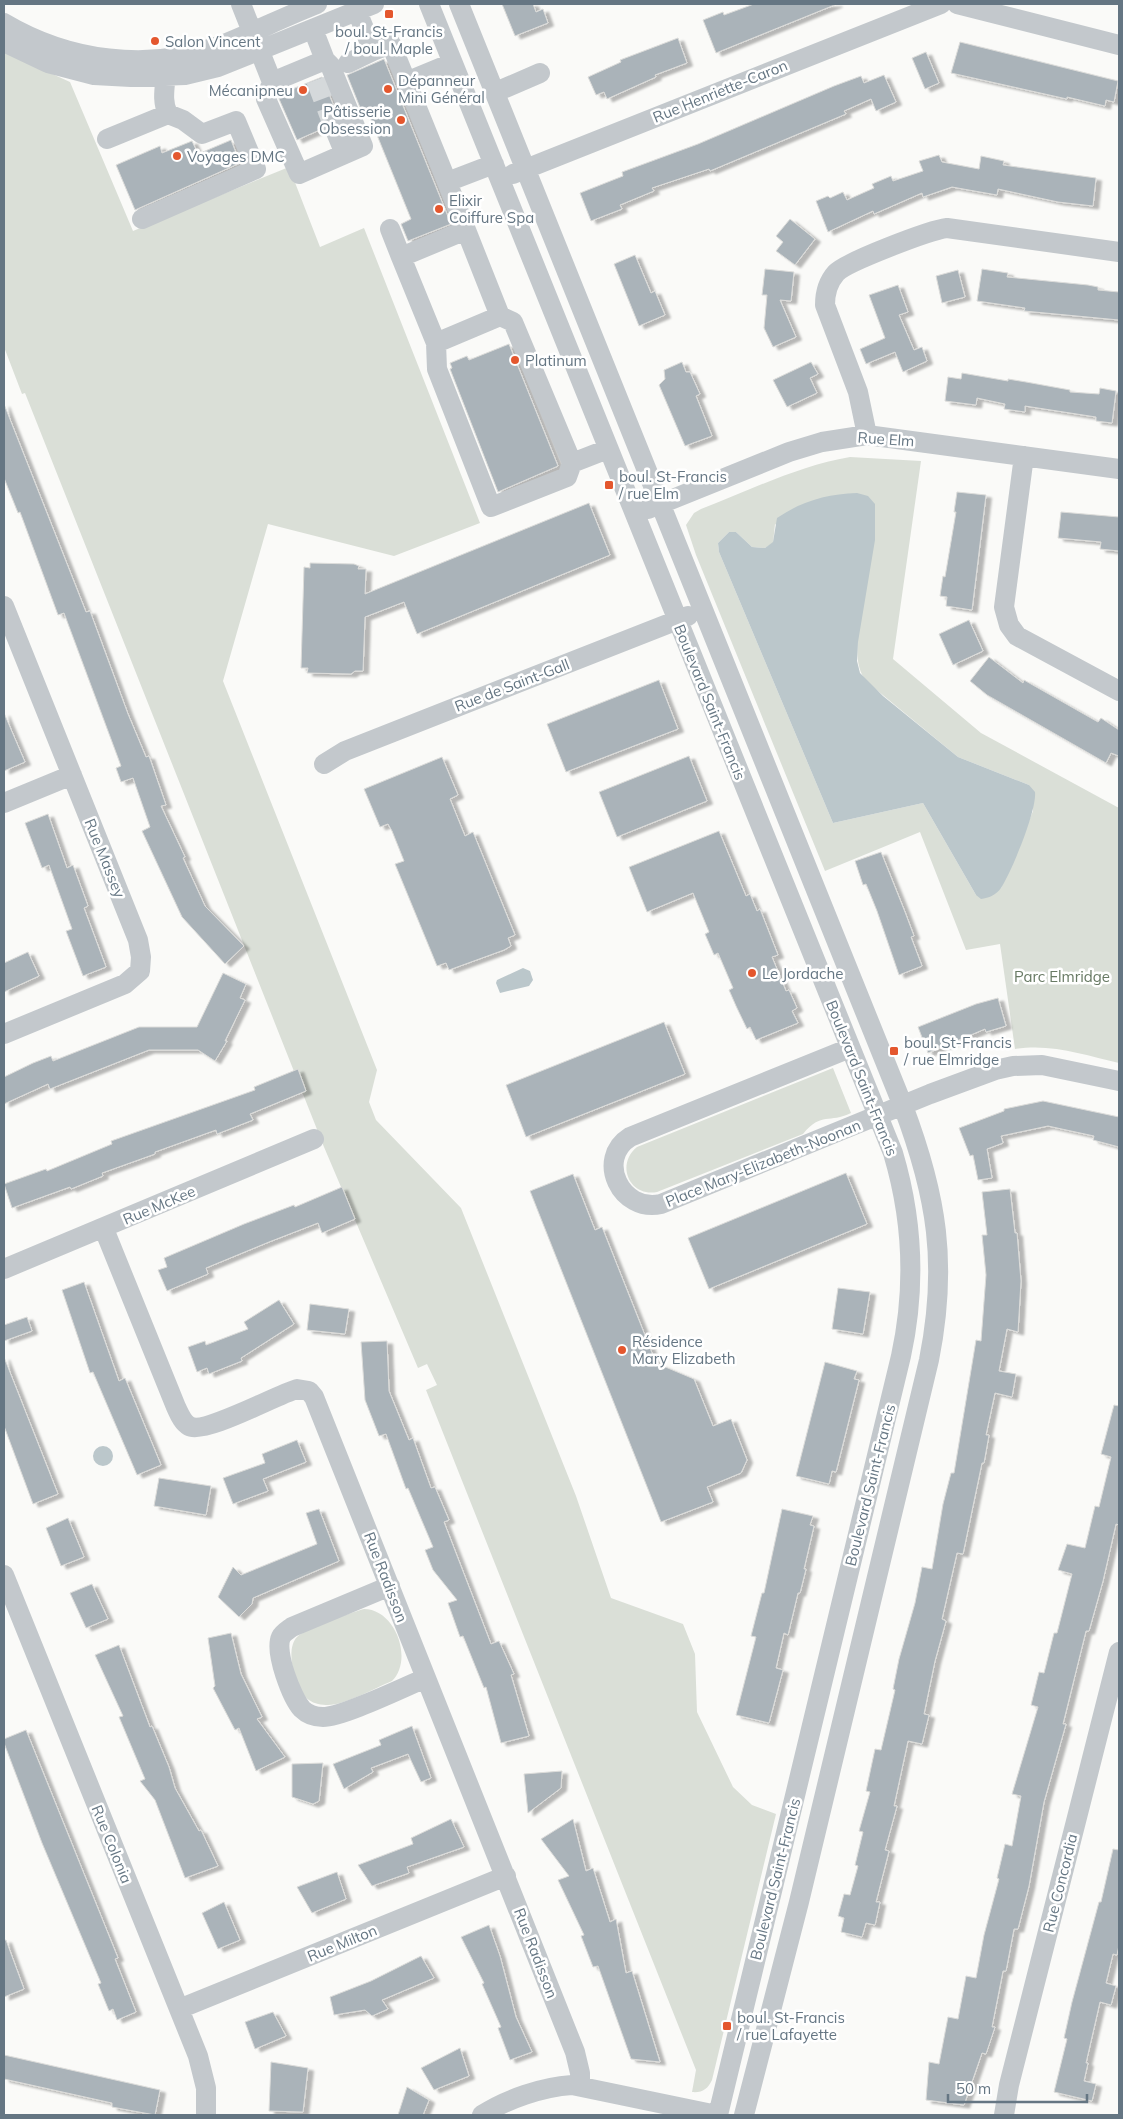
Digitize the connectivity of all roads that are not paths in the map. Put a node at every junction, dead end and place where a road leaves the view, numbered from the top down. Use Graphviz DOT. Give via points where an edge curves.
graph roads {
  1 [pos="241,4"];
  2 [pos="317,4"];
  3 [pos="429,4"];
  4 [pos="460,4"];
  5 [pos="941,4"];
  6 [pos="957,4"];
  7 [pos="365,7"];
  8 [pos="4,23"];
  9 [pos="313,29"];
  10 [pos="252,31"];
  11 [pos="4,42"];
  12 [pos="1119,45"];
  13 [pos="260,50"];
  14 [pos="373,52"];
  15 [pos="348,63"];
  16 [pos="452,63"];
  17 [pos="166,67"];
  18 [pos="317,69"];
  19 [pos="540,74"];
  20 [pos="406,82"];
  21 [pos="280,84"];
  22 [pos="496,92"];
  23 [pos="168,114"];
  24 [pos="333,125"];
  25 [pos="107,139"];
  26 [pos="345,154"];
  27 [pos="526,169"];
  28 [pos="497,172"];
  29 [pos="448,182"];
  30 [pos="142,219"];
  31 [pos="390,229"];
  32 [pos="466,230"];
  33 [pos="1119,252"];
  34 [pos="400,257"];
  35 [pos="500,316"];
  36 [pos="436,343"];
  37 [pos="867,435"];
  38 [pos="608,449"];
  39 [pos="1024,456"];
  40 [pos="572,464"];
  41 [pos="1119,469"];
  42 [pos="660,504"];
  43 [pos="634,514"];
  44 [pos="4,606"];
  45 [pos="702,611"];
  46 [pos="677,621"];
  47 [pos="1119,691"];
  48 [pos="324,764"];
  49 [pos="72,775"];
  50 [pos="4,803"];
  51 [pos="4,1034"];
  52 [pos="850,1048"];
  53 [pos="1119,1081"];
  54 [pos="904,1106"];
  55 [pos="878,1116"];
  56 [pos="314,1139"];
  57 [pos="104,1229"];
  58 [pos="4,1269"];
  59 [pos="4,1575"];
  60 [pos="390,1586"];
  61 [pos="1119,1652"];
  62 [pos="426,1678"];
  63 [pos="506,1876"];
  64 [pos="179,2009"];
  65 [pos="580,2086"];
  66 [pos="206,2115"];
  67 [pos="482,2115"];
  68 [pos="717,2115"];
  69 [pos="744,2115"];
  70 [pos="1004,2115"];
  1 -- 10 [label="street"];
  2 -- 10 [label="street"];
  3 -- 16 [label="street, Boulevard Saint-Francis"];
  4 -- 22 [label="street, Boulevard Saint-Francis"];
  5 -- 27 [label="street, Rue Henriette-Caron"];
  6 -- 12 [label="street"];
  7 -- 9 [label="street"];
  7 -- 14 [label="street"];
  8 -- 17 [label="street" via="74,54"];
  9 -- 13 [label="street"];
  9 -- 18 [label="street"];
  10 -- 13 [label="street"];
  10 -- 17 [label="street"];
  11 -- 17 [label="street" via="32,57 77,72 112,76"];
  13 -- 17 [label="street" via="207,71"];
  13 -- 21 [label="street"];
  14 -- 15 [label="street"];
  14 -- 20 [label="street" via="391,44"];
  16 -- 20 [label="street"];
  16 -- 28 [label="street, Boulevard Saint-Francis"];
  17 -- 23 [label="street" via="164,106"];
  18 -- 21 [label="street"];
  18 -- 26 [label="street" via="330,65 362,146"];
  19 -- 22 [label="street"];
  20 -- 29 [label="street"];
  21 -- 26 [label="street" via="266,99 299,174"];
  22 -- 27 [label="street, Boulevard Saint-Francis"];
  23 -- 25 [label="street"];
  23 -- 30 [label="street" via="202,134 236,121 240,146 256,169"];
  24 -- 26 [label="street"];
  27 -- 28 [label="street, Rue Henriette-Caron"];
  27 -- 42 [label="street, Boulevard Saint-Francis"];
  28 -- 29 [label="street, Rue Henriette-Caron"];
  28 -- 38 [label="street, Boulevard Saint-Francis"];
  29 -- 32 [label="street"];
  31 -- 34 [label="street"];
  32 -- 34 [label="street"];
  32 -- 35 [label="street"];
  33 -- 37 [label="street" via="946,228 923,233 838,271 827,290 825,305 858,392"];
  34 -- 36 [label="street"];
  35 -- 36 [label="street"];
  35 -- 40 [label="street" via="513,322"];
  36 -- 40 [label="street" via="437,369 491,507 566,477"];
  37 -- 39 [label="street, Rue Elm"];
  37 -- 42 [label="street, Rue Elm" via="822,442 789,452"];
  38 -- 40 [label="street"];
  38 -- 43 [label="street, Boulevard Saint-Francis"];
  39 -- 41 [label="street, Rue Elm"];
  39 -- 47 [label="street" via="1004,607 1006,619 1017,636"];
  42 -- 43 [label="street, Rue Elm"];
  42 -- 45 [label="street, Boulevard Saint-Francis"];
  43 -- 46 [label="street, Boulevard Saint-Francis"];
  44 -- 49 [label="street, Rue Massey"];
  45 -- 46 [label="street, Rue de Saint-Gall"];
  45 -- 54 [label="street, Boulevard Saint-Francis"];
  46 -- 48 [label="street, Rue de Saint-Gall" via="345,751"];
  46 -- 52 [label="street, Boulevard Saint-Francis"];
  49 -- 50 [label="street"];
  49 -- 51 [label="street, Rue Massey" via="138,940 142,957 140,971 125,984"];
  52 -- 55 [label="street, Boulevard Saint-Francis"];
  52 -- 55 [label="street, Place Mary-Elizabeth-Noonan" via="630,1137 618,1150 614,1162 615,1177 631,1200 648,1206 661,1204"];
  53 -- 54 [label="street, Place Mary-Elizabeth-Noonan" via="1057,1066 1027,1064 995,1070"];
  54 -- 55 [label="street, Place Mary-Elizabeth-Noonan"];
  54 -- 69 [label="street, Boulevard Saint-Francis" via="923,1162 936,1219 940,1278 933,1343 799,1902"];
  55 -- 68 [label="street, Boulevard Saint-Francis" via="898,1170 909,1224 912,1265 907,1328"];
  56 -- 57 [label="street, Rue McKee"];
  57 -- 58 [label="street, Rue McKee"];
  57 -- 60 [label="street, Rue Radisson" via="176,1407 189,1426 195,1428 212,1424 296,1389 314,1396"];
  59 -- 64 [label="street, Rue Colonia"];
  60 -- 62 [label="street, Rue Radisson"];
  60 -- 62 [label="street" via="284,1633 279,1643 283,1667 298,1704 316,1717 333,1716"];
  61 -- 70 [label="street, Rue Concordia"];
  62 -- 63 [label="street, Rue Radisson"];
  63 -- 64 [label="street, Rue Milton"];
  63 -- 65 [label="street, Rue Radisson" via="575,2052"];
  64 -- 66 [label="street, Rue Colonia" via="204,2073"];
  65 -- 67 [label="street" via="542,2090"];
  65 -- 68 [label="street"];
}
